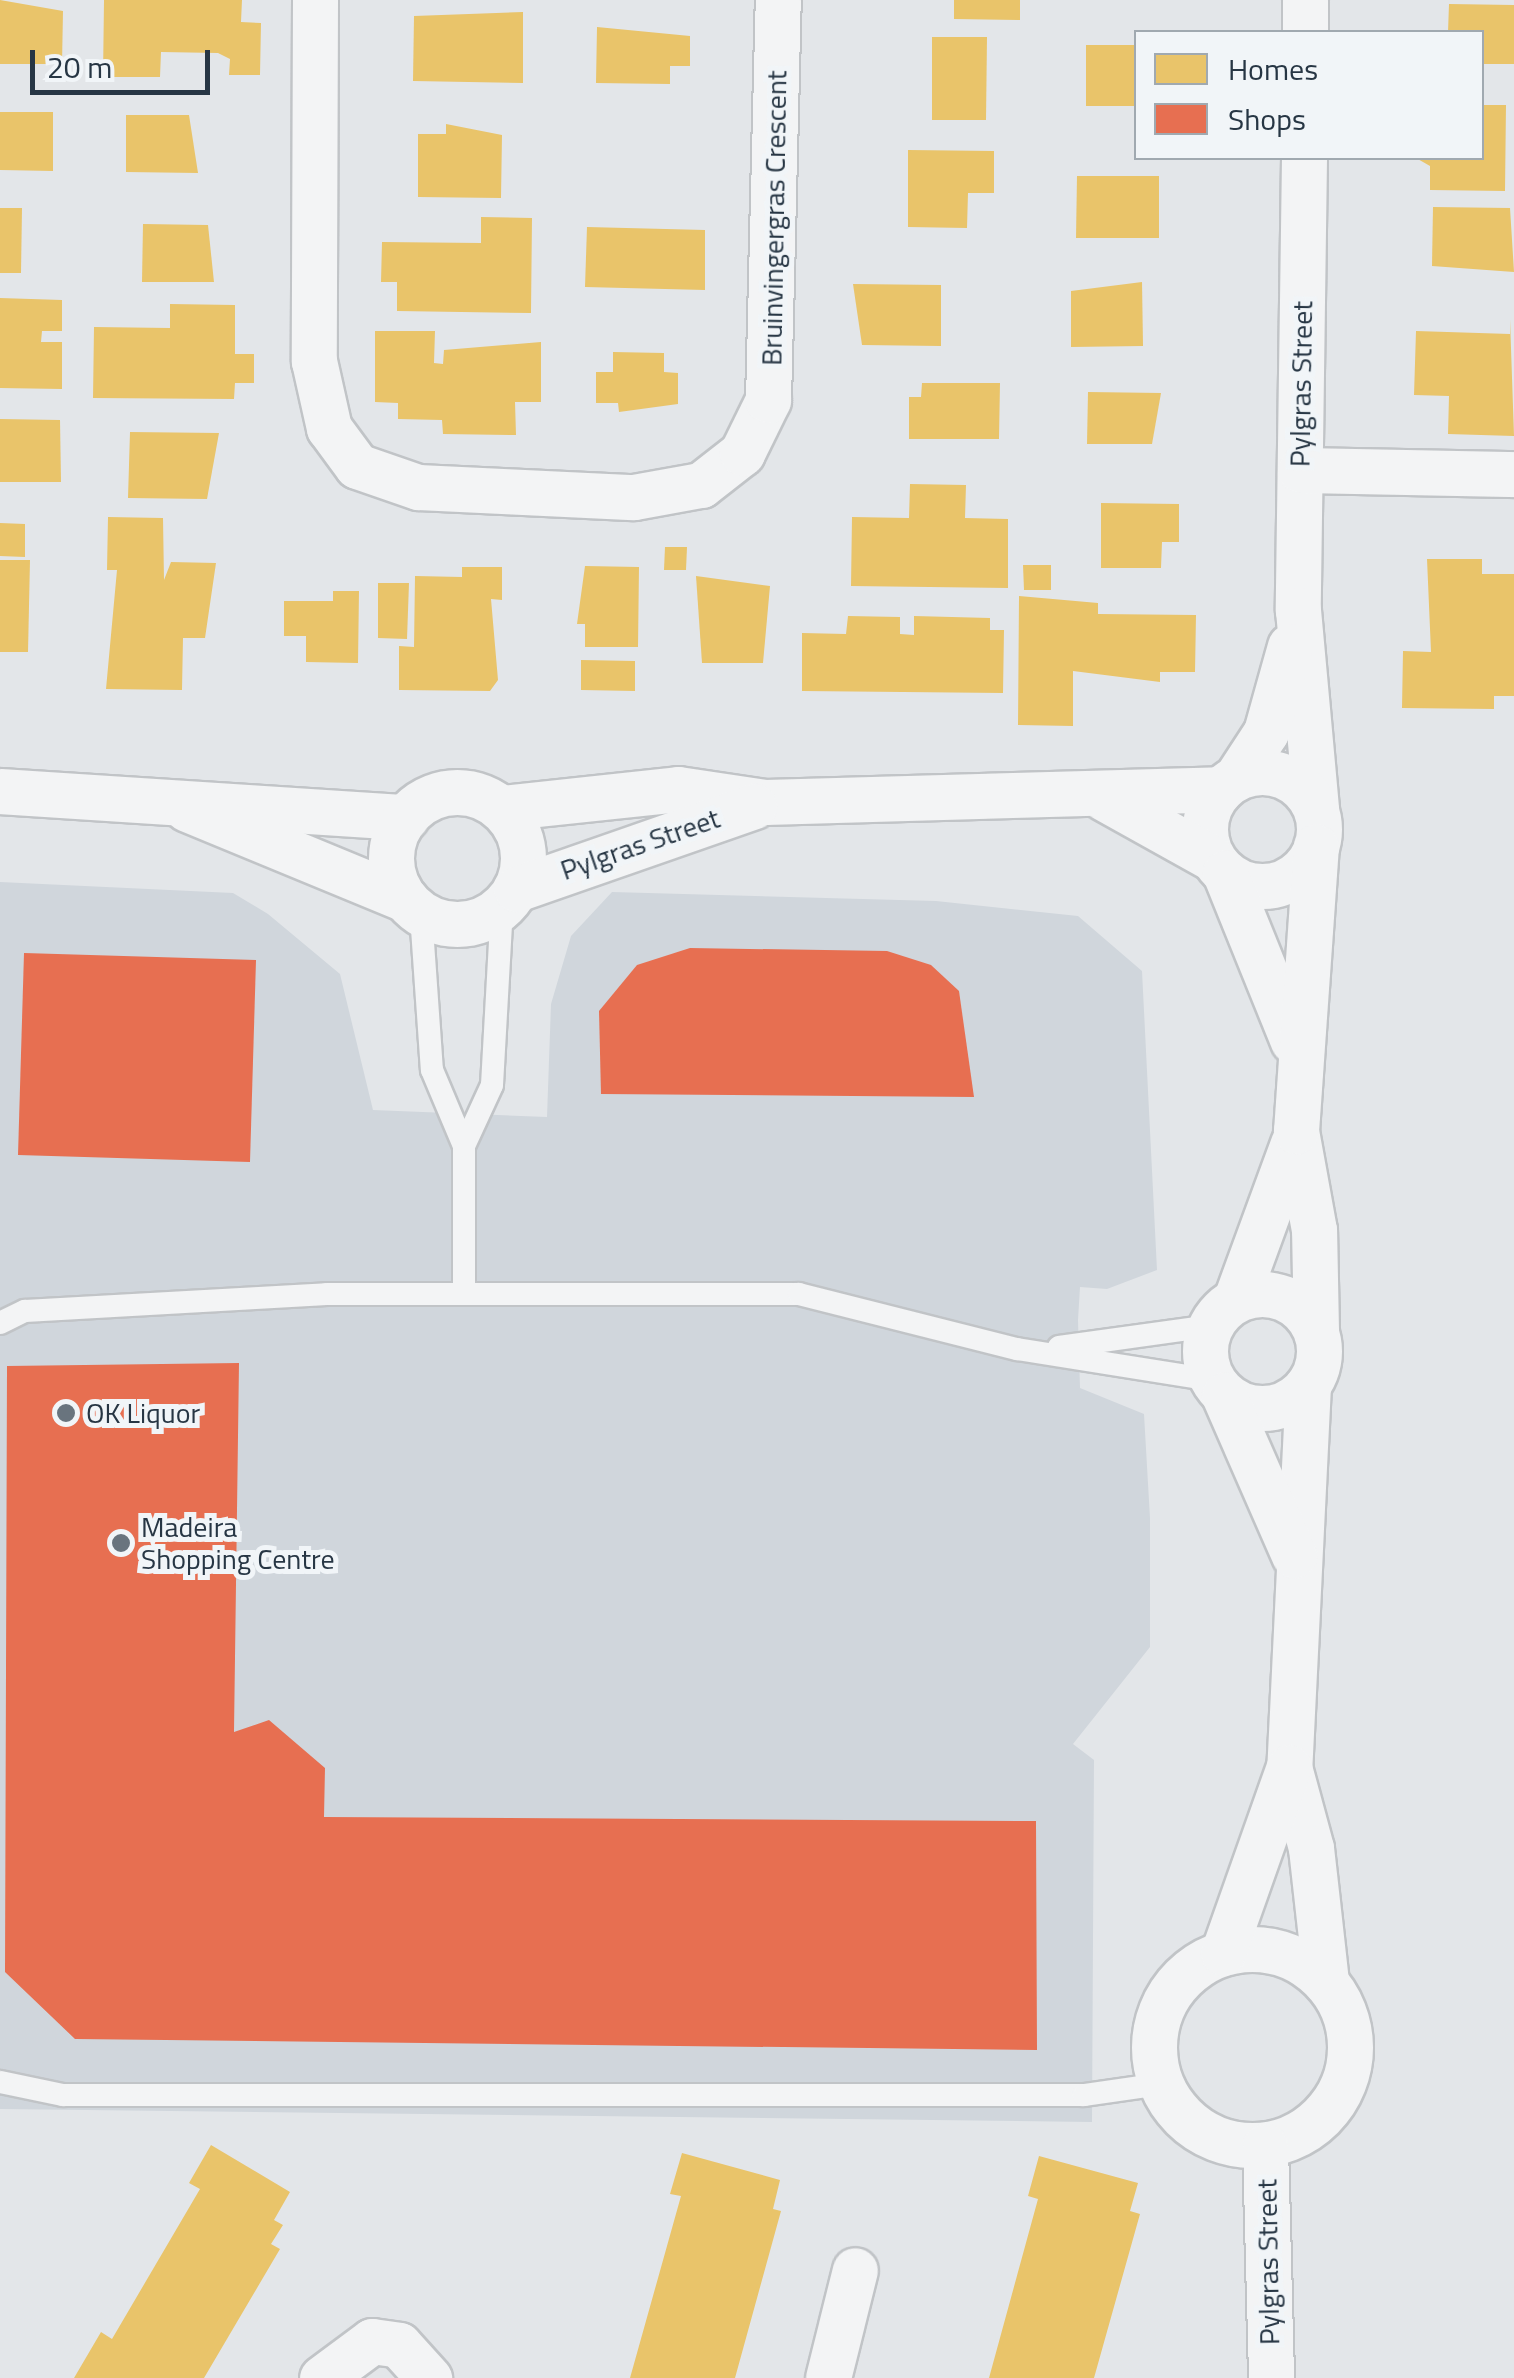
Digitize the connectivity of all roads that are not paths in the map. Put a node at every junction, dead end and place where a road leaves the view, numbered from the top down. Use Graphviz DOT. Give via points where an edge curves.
graph roads {
  1 [pos="315,0"];
  2 [pos="778,0"];
  3 [pos="1306,0"];
  4 [pos="1305,30"];
  5 [pos="1304,160"];
  6 [pos="1300,470"];
  7 [pos="1514,474"];
  8 [pos="1298,610"];
  9 [pos="1229,783"];
  10 [pos="0,790"];
  11 [pos="1104,798"];
  12 [pos="172,801"];
  13 [pos="765,802"];
  14 [pos="501,808"];
  15 [pos="406,817"];
  16 [pos="1316,828"];
  17 [pos="1218,866"];
  18 [pos="509,897"];
  19 [pos="413,907"];
  20 [pos="1297,1052"];
  21 [pos="1296,1132"];
  22 [pos="464,1146"];
  23 [pos="464,1293"];
  24 [pos="1224,1312"];
  25 [pos="0,1324"];
  26 [pos="1316,1331"];
  27 [pos="1036,1350"];
  28 [pos="1308,1385"];
  29 [pos="1218,1388"];
  30 [pos="1296,1562"];
  31 [pos="1289,1767"];
  32 [pos="1223,1953"];
  33 [pos="1326,1982"];
  34 [pos="0,2082"];
  35 [pos="1161,2084"];
  36 [pos="1265,2146"];
  37 [pos="855,2270"];
  38 [pos="322,2378"];
  39 [pos="429,2378"];
  40 [pos="828,2378"];
  41 [pos="1270,2378"];
  1 -- 2 [label="street, Bruinvingergras Crescent" via="314,360 329,428 358,466 418,487 634,496 701,486 742,453 768,400"];
  3 -- 4 [label="street"];
  5 -- 6 [label="street, Pylgras Street"];
  6 -- 7 [label="street"];
  6 -- 8 [label="street, Pylgras Street"];
  8 -- 9 [label="street, Pylgras Street" via="1266,732"];
  8 -- 16 [label="street, Pylgras Street"];
  9 -- 11 [label="street, Pylgras Street"];
  9 -- 16 [label="street" via="1292,780"];
  9 -- 17 [label="street" via="1206,822"];
  10 -- 12 [label="street"];
  11 -- 13 [label="street, Pylgras Street"];
  11 -- 17 [label="street, Pylgras Street"];
  12 -- 15 [label="street"];
  12 -- 19 [label="street"];
  13 -- 14 [label="street, Pylgras Street" via="678,789"];
  13 -- 18 [label="street, Pylgras Street"];
  14 -- 15 [label="street" via="462,792 422,802"];
  14 -- 18 [label="street" via="522,846"];
  15 -- 19 [label="street" via="392,858"];
  16 -- 17 [label="street" via="1277,884"];
  16 -- 20 [label="street, Pylgras Street"];
  17 -- 20 [label="street, Pylgras Street"];
  18 -- 19 [label="street" via="464,924"];
  18 -- 22 [label="lane" via="492,1085"];
  19 -- 22 [label="lane" via="432,1070"];
  20 -- 21 [label="street, Pylgras Street"];
  21 -- 24 [label="street, Pylgras Street" via="1273,1220"];
  21 -- 26 [label="street, Pylgras Street" via="1314,1230"];
  22 -- 23 [label="lane"];
  23 -- 25 [label="lane" via="24,1311"];
  23 -- 27 [label="lane" via="651,1288 830,1296"];
  24 -- 26 [label="street" via="1292,1302"];
  24 -- 27 [label="lane"];
  24 -- 29 [label="street"];
  26 -- 28 [label="street"];
  27 -- 29 [label="lane"];
  28 -- 29 [label="street" via="1258,1408"];
  28 -- 30 [label="street" via="1310,1467"];
  29 -- 30 [label="street"];
  30 -- 31 [label="street"];
  31 -- 32 [label="street"];
  31 -- 33 [label="street" via="1312,1848"];
  32 -- 33 [label="street" via="1279,1952"];
  32 -- 35 [label="street" via="1171,1991 1154,2053"];
  33 -- 36 [label="street" via="1350,2037 1338,2096 1319,2120"];
  34 -- 35 [label="lane" via="63,2095 1084,2095"];
  35 -- 36 [label="street" via="1203,2133"];
  36 -- 41 [label="street, Pylgras Street"];
  37 -- 40 [label="street"];
  38 -- 39 [label="street" via="372,2342 399,2345 425,2364"];
}
